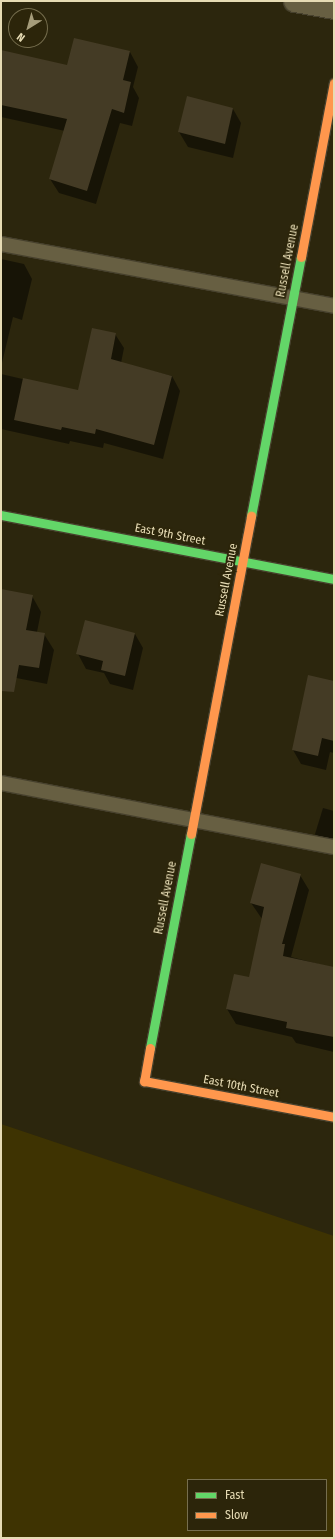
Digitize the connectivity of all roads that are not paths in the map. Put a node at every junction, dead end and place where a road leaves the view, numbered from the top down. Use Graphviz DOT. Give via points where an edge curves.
graph roads {
  1 [pos="295,1"];
  2 [pos="334,8"];
  3 [pos="334,83"];
  4 [pos="1,244"];
  5 [pos="293,298"];
  6 [pos="334,306"];
  7 [pos="1,515"];
  8 [pos="243,561"];
  9 [pos="334,579"];
  10 [pos="1,783"];
  11 [pos="194,820"];
  12 [pos="334,847"];
  13 [pos="144,1081"];
  14 [pos="334,1117"];
  1 -- 2 [label="street"];
  3 -- 5 [label="street, Russell Avenue"];
  4 -- 5 [label="lane"];
  5 -- 6 [label="lane"];
  5 -- 8 [label="street, Russell Avenue"];
  7 -- 8 [label="street, East 9th Street"];
  8 -- 9 [label="street, East 9th Street"];
  8 -- 11 [label="street, Russell Avenue"];
  10 -- 11 [label="lane"];
  11 -- 12 [label="lane"];
  11 -- 13 [label="street, Russell Avenue"];
  13 -- 14 [label="street, East 10th Street"];
}
